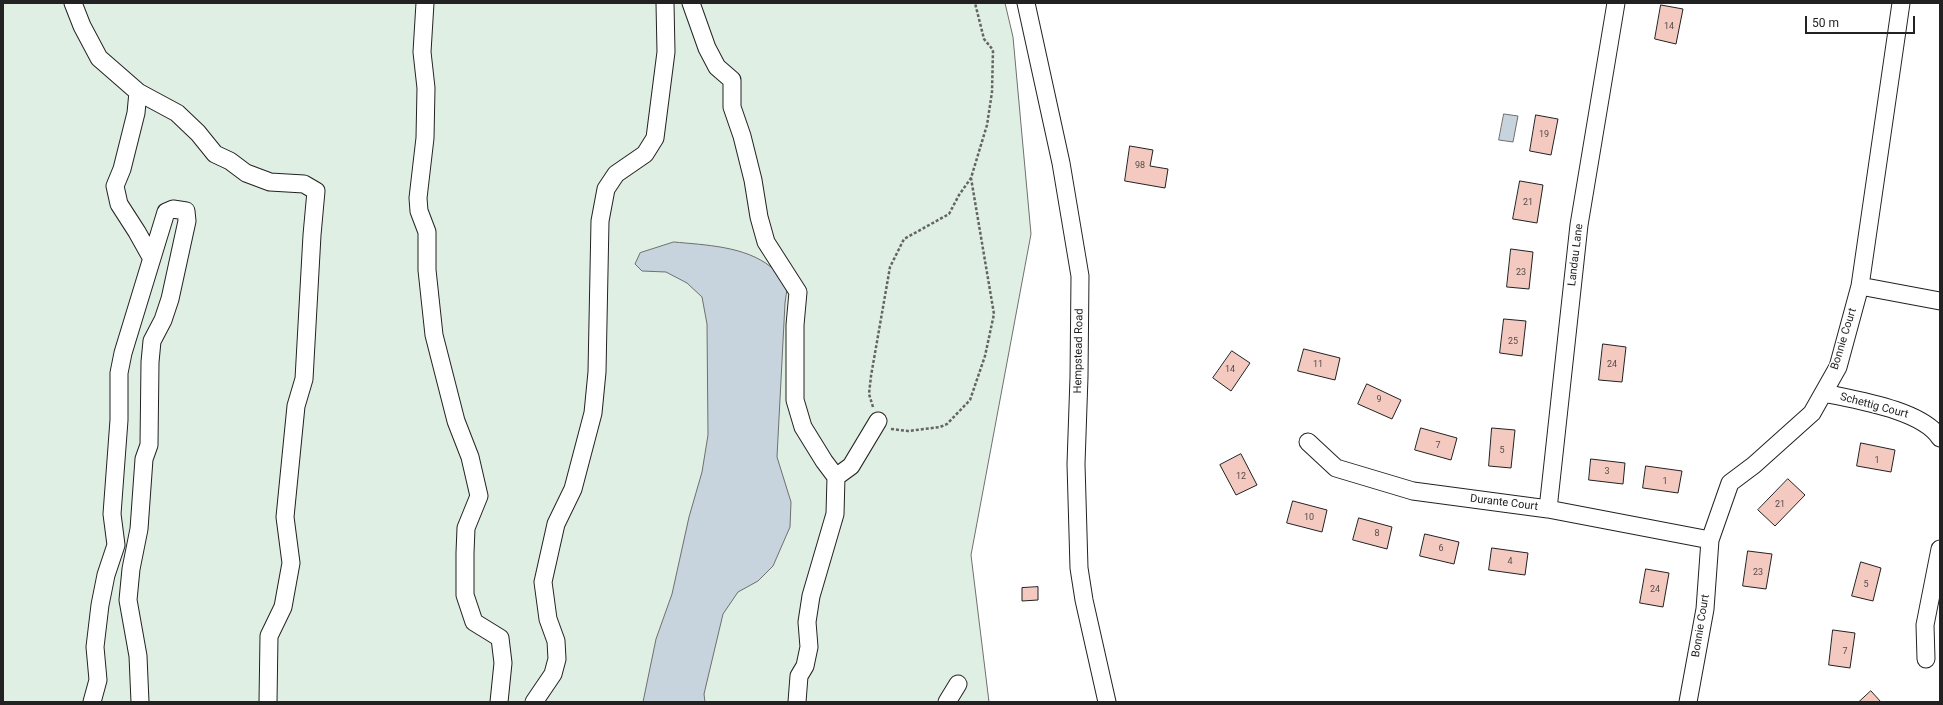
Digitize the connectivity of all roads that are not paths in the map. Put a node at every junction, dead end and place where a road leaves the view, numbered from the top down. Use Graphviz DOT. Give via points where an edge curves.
graph roads {
  1 [pos="74,3"];
  2 [pos="425,3"];
  3 [pos="665,3"];
  4 [pos="691,3"];
  5 [pos="1026,3"];
  6 [pos="1616,3"];
  7 [pos="1901,3"];
  8 [pos="138,92"];
  9 [pos="151,257"];
  10 [pos="1860,286"];
  11 [pos="1940,301"];
  12 [pos="1824,393"];
  13 [pos="878,421"];
  14 [pos="1940,438"];
  15 [pos="1308,442"];
  16 [pos="836,477"];
  17 [pos="1548,509"];
  18 [pos="1710,540"];
  19 [pos="1940,549"];
  20 [pos="1926,658"];
  21 [pos="958,684"];
  22 [pos="92,702"];
  23 [pos="140,702"];
  24 [pos="268,702"];
  25 [pos="499,702"];
  26 [pos="534,702"];
  27 [pos="797,702"];
  28 [pos="947,702"];
  29 [pos="1107,702"];
  30 [pos="1688,702"];
  1 -- 8 [label="street" via="82,26 99,58"];
  2 -- 25 [label="street" via="422,52 426,88 419,211 427,232 427,270 434,335 456,421 470,456 479,496 466,528 465,595 474,622 500,638 502,663"];
  3 -- 26 [label="street" via="666,52 655,138 645,154 616,174 606,189 600,221 597,372 593,413 573,489 556,524 544,582 548,619 556,641 557,659 553,674"];
  4 -- 16 [label="street" via="707,48 717,67 732,80 732,107 742,136 766,242 798,292 794,325 795,400 803,427"];
  5 -- 29 [label="street, Hempstead Road" via="1061,164 1080,276 1080,376 1076,464 1079,561 1084,600"];
  6 -- 17 [label="street, Landau Lane" via="1579,224"];
  7 -- 10 [label="street, Bonnie Court"];
  8 -- 9 [label="street" via="134,120 122,169 115,186 119,204"];
  8 -- 24 [label="street" via="177,114 198,133 215,154 246,173 270,182 304,184 316,191 304,379 296,406 285,517 291,563 283,607 269,636"];
  9 -- 22 [label="street" via="119,373 119,420 112,514 116,544 100,605 95,647 98,680"];
  9 -- 23 [label="street" via="166,212 173,209 186,211 187,220 170,299 152,341 150,362 149,445 144,459 139,529 128,600 138,656"];
  10 -- 11 [label="street"];
  10 -- 12 [label="street, Bonnie Court" via="1838,367"];
  12 -- 14 [label="street, Schettig Court" via="1912,416 1936,432"];
  12 -- 18 [label="street, Bonnie Court" via="1812,413 1730,483"];
  13 -- 16 [label="street" via="851,466"];
  15 -- 17 [label="street, Durante Court" via="1336,468 1413,492"];
  16 -- 27 [label="street" via="835,514 812,596 807,622 809,647 805,666 799,676"];
  17 -- 18 [label="street, Durante Court"];
  18 -- 30 [label="street, Bonnie Court" via="1705,609"];
  19 -- 20 [label="street" via="1925,625"];
  21 -- 28 [label="street"];
}
